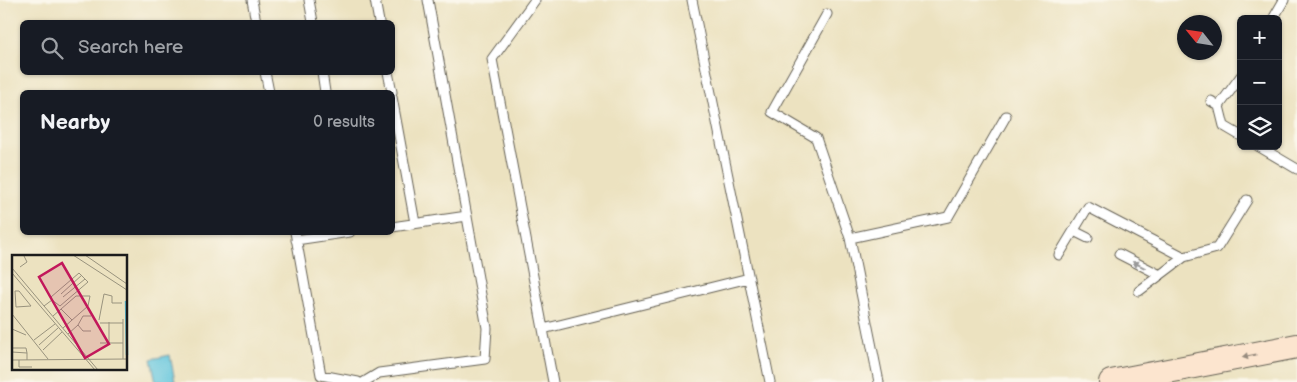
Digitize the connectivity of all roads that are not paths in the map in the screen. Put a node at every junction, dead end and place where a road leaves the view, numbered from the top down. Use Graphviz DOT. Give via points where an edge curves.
graph roads {
  1 [pos="252,0"];
  2 [pos="309,0"];
  3 [pos="375,0"];
  4 [pos="428,0"];
  5 [pos="535,0"];
  6 [pos="692,0"];
  7 [pos="1284,0"];
  8 [pos="827,14"];
  9 [pos="1275,15"];
  10 [pos="256,20"];
  11 [pos="313,20"];
  12 [pos="379,20"];
  13 [pos="266,75"];
  14 [pos="322,75"];
  15 [pos="389,75"];
  16 [pos="1237,80"];
  17 [pos="269,90"];
  18 [pos="325,90"];
  19 [pos="392,90"];
  20 [pos="395,113"];
  21 [pos="1006,116"];
  22 [pos="1237,134"];
  23 [pos="1265,150"];
  24 [pos="1297,169"];
  25 [pos="1246,200"];
  26 [pos="467,216"];
  27 [pos="415,223"];
  28 [pos="395,226"];
  29 [pos="1074,231"];
  30 [pos="309,235"];
  31 [pos="295,236"];
  32 [pos="850,238"];
  33 [pos="1088,238"];
  34 [pos="1119,254"];
  35 [pos="1060,255"];
  36 [pos="1184,256"];
  37 [pos="1160,275"];
  38 [pos="749,278"];
  39 [pos="1139,291"];
  40 [pos="543,329"];
  41 [pos="1297,346"];
  42 [pos="358,382"];
  43 [pos="364,382"];
  44 [pos="553,382"];
  45 [pos="770,382"];
  46 [pos="879,382"];
  47 [pos="1111,382"];
  1 -- 10 [label="lane"];
  2 -- 11 [label="lane"];
  3 -- 12 [label="lane"];
  4 -- 26 [label="lane"];
  5 -- 40 [label="lane" via="492,59"];
  6 -- 38 [label="lane"];
  7 -- 9 [label="lane"];
  8 -- 32 [label="lane" via="772,112 816,138"];
  13 -- 17 [label="lane"];
  14 -- 18 [label="lane"];
  15 -- 19 [label="lane"];
  16 -- 22 [label="lane" via="1215,103 1224,126"];
  20 -- 27 [label="lane"];
  21 -- 32 [label="lane" via="948,217"];
  23 -- 24 [label="lane"];
  25 -- 36 [label="lane" via="1217,248"];
  26 -- 27 [label="lane"];
  26 -- 43 [label="lane" via="487,328 485,359 379,373"];
  27 -- 28 [label="lane"];
  29 -- 33 [label="lane"];
  29 -- 35 [label="lane"];
  29 -- 36 [label="lane" via="1088,207"];
  30 -- 31 [label="lane"];
  31 -- 42 [label="lane" via="320,375"];
  32 -- 46 [label="lane"];
  37 -- 34 [label="lane, one-way"];
  36 -- 37 [label="lane"];
  37 -- 39 [label="lane"];
  38 -- 40 [label="lane"];
  38 -- 45 [label="lane"];
  40 -- 44 [label="lane"];
  41 -- 47 [label="main road, one-way"];
}
